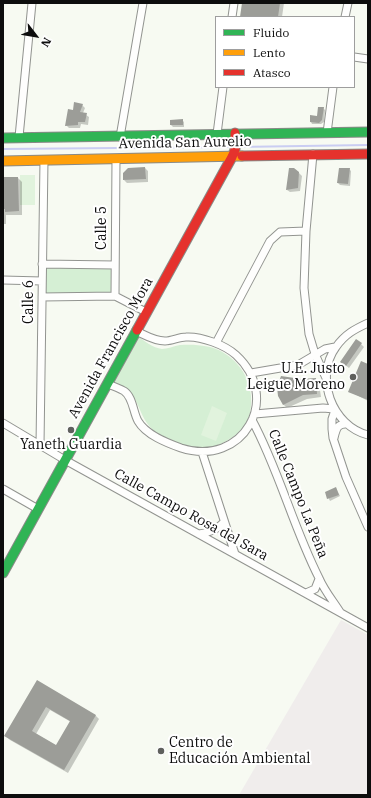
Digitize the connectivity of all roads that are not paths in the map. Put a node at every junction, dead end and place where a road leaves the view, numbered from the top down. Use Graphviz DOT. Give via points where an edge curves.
graph roads {
  1 [pos="32,3"];
  2 [pos="143,3"];
  3 [pos="234,3"];
  4 [pos="348,3"];
  5 [pos="232,16"];
  6 [pos="345,16"];
  7 [pos="355,57"];
  8 [pos="368,59"];
  9 [pos="223,88"];
  10 [pos="333,88"];
  11 [pos="368,132"];
  12 [pos="327,133"];
  13 [pos="216,134"];
  14 [pos="235,136"];
  15 [pos="120,137"];
  16 [pos="3,138"];
  17 [pos="19,138"];
  18 [pos="234,153"];
  19 [pos="313,154"];
  20 [pos="368,154"];
  21 [pos="116,159"];
  22 [pos="44,160"];
  23 [pos="3,161"];
  24 [pos="306,231"];
  25 [pos="42,264"];
  26 [pos="115,265"];
  27 [pos="3,280"];
  28 [pos="42,281"];
  29 [pos="115,296"];
  30 [pos="42,297"];
  31 [pos="146,312"];
  32 [pos="368,323"];
  33 [pos="136,331"];
  34 [pos="216,343"];
  35 [pos="335,347"];
  36 [pos="316,354"];
  37 [pos="251,373"];
  38 [pos="326,378"];
  39 [pos="107,384"];
  40 [pos="335,410"];
  41 [pos="254,417"];
  42 [pos="3,423"];
  43 [pos="347,424"];
  44 [pos="368,435"];
  45 [pos="333,438"];
  46 [pos="40,445"];
  47 [pos="202,452"];
  48 [pos="65,460"];
  49 [pos="3,489"];
  50 [pos="38,509"];
  51 [pos="224,522"];
  52 [pos="368,527"];
  53 [pos="199,534"];
  54 [pos="235,554"];
  55 [pos="3,573"];
  56 [pos="319,579"];
  57 [pos="306,593"];
  58 [pos="342,614"];
  59 [pos="368,628"];
  1 -- 17 [label="street"];
  2 -- 15 [label="street"];
  3 -- 5 [label="street"];
  4 -- 6 [label="street"];
  7 -- 8 [label="street"];
  9 -- 13 [label="street"];
  10 -- 12 [label="street"];
  11 -- 12 [label="main road, Avenida San Aurelio"];
  12 -- 14 [label="main road, Avenida San Aurelio"];
  13 -- 14 [label="main road, Avenida San Aurelio"];
  13 -- 15 [label="main road, Avenida San Aurelio"];
  14 -- 18 [label="main road, Avenida Francisco Mora"];
  15 -- 17 [label="main road, Avenida San Aurelio"];
  16 -- 17 [label="main road, Avenida San Aurelio"];
  18 -- 19 [label="main road, Avenida San Aurelio"];
  18 -- 21 [label="main road, Avenida San Aurelio"];
  18 -- 31 [label="main road, Avenida Francisco Mora"];
  19 -- 20 [label="main road, Avenida San Aurelio"];
  19 -- 24 [label="street"];
  21 -- 22 [label="main road, Avenida San Aurelio"];
  21 -- 26 [label="street, Calle 5"];
  22 -- 23 [label="main road, Avenida San Aurelio"];
  22 -- 25 [label="street, Calle 6"];
  24 -- 34 [label="street" via="280,232 270,241"];
  24 -- 36 [label="street" via="304,288 309,334"];
  25 -- 26 [label="street"];
  25 -- 28 [label="street, Calle 6"];
  26 -- 29 [label="street, Calle 5"];
  27 -- 28 [label="street"];
  28 -- 30 [label="street, Calle 6"];
  29 -- 30 [label="street"];
  29 -- 31 [label="street"];
  30 -- 46 [label="street, Calle 6"];
  31 -- 33 [label="main road, Avenida Francisco Mora"];
  32 -- 35 [label="street" via="352,330"];
  33 -- 34 [label="street" via="154,340 165,341 186,336"];
  33 -- 39 [label="main road, Avenida Francisco Mora"];
  34 -- 37 [label="street" via="235,354"];
  35 -- 36 [label="street"];
  35 -- 38 [label="street"];
  36 -- 37 [label="street" via="298,366"];
  36 -- 38 [label="street"];
  37 -- 41 [label="street" via="257,402"];
  38 -- 40 [label="street" via="328,394"];
  39 -- 47 [label="street" via="128,394 138,421 152,435 181,448"];
  39 -- 48 [label="main road, Avenida Francisco Mora"];
  40 -- 41 [label="street" via="323,408"];
  40 -- 43 [label="street"];
  40 -- 45 [label="street" via="332,419"];
  41 -- 47 [label="street" via="243,434 231,444 217,450"];
  41 -- 56 [label="street, Calle Campo La Peña" via="291,515"];
  42 -- 46 [label="street, Calle Campo Rosa del Sara"];
  43 -- 44 [label="street"];
  43 -- 45 [label="street" via="338,427"];
  45 -- 52 [label="street" via="346,478"];
  46 -- 48 [label="street, Calle Campo Rosa del Sara"];
  47 -- 51 [label="street"];
  48 -- 50 [label="main road, Avenida Francisco Mora"];
  48 -- 53 [label="street, Calle Campo Rosa del Sara"];
  49 -- 50 [label="street"];
  50 -- 55 [label="main road, Avenida Francisco Mora"];
  51 -- 53 [label="street" via="219,528"];
  51 -- 54 [label="street"];
  53 -- 54 [label="street, Calle Campo Rosa del Sara"];
  54 -- 57 [label="street, Calle Campo Rosa del Sara"];
  56 -- 57 [label="street, Calle Campo La Peña" via="315,589"];
  56 -- 58 [label="street, Calle Campo La Peña"];
  57 -- 58 [label="street, Calle Campo Rosa del Sara"];
  58 -- 59 [label="street, Calle Campo Rosa del Sara"];
}
